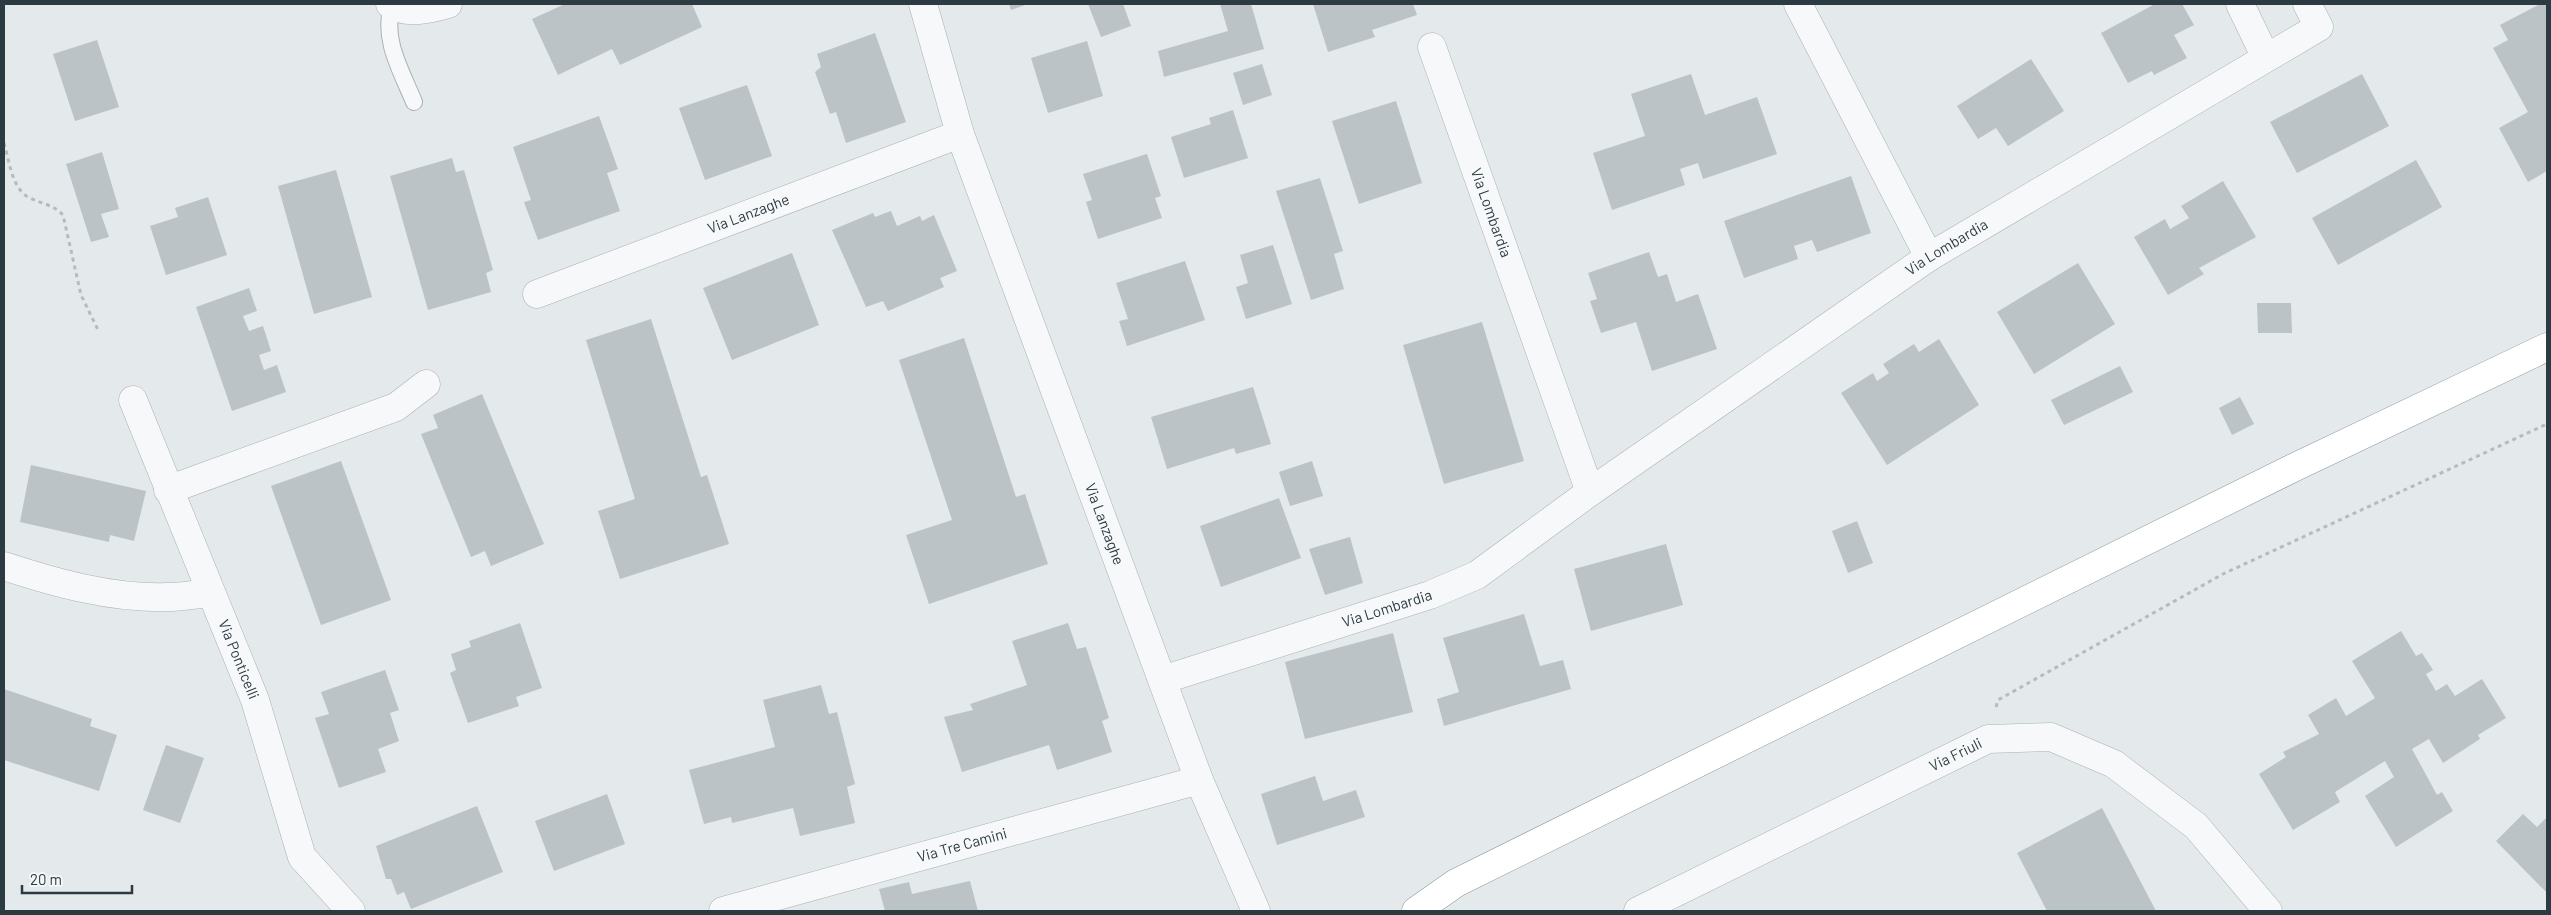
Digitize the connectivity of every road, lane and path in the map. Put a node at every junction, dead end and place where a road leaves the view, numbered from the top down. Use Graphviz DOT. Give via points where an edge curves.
graph roads {
  1 [pos="391,4"];
  2 [pos="448,4"];
  3 [pos="923,4"];
  4 [pos="1798,4"];
  5 [pos="2240,4"];
  6 [pos="2313,15"];
  7 [pos="1432,47"];
  8 [pos="2266,58"];
  9 [pos="414,102"];
  10 [pos="960,134"];
  11 [pos="4,143"];
  12 [pos="1929,257"];
  13 [pos="537,294"];
  14 [pos="99,332"];
  15 [pos="2547,347"];
  16 [pos="426,384"];
  17 [pos="133,400"];
  18 [pos="2547,424"];
  19 [pos="168,490"];
  20 [pos="1590,492"];
  21 [pos="4,566"];
  22 [pos="210,593"];
  23 [pos="1162,680"];
  24 [pos="1988,739"];
  25 [pos="1199,780"];
  26 [pos="351,911"];
  27 [pos="723,911"];
  28 [pos="1256,911"];
  29 [pos="1416,911"];
  30 [pos="1638,911"];
  31 [pos="2268,911"];
  1 -- 2 [label="street" via="412,11"];
  1 -- 9 [label="lane" via="388,35"];
  3 -- 10 [label="street, Via Lanzaghe"];
  4 -- 12 [label="street"];
  5 -- 8 [label="street"];
  6 -- 8 [label="street, Via Lombardia"];
  7 -- 20 [label="street, Via Lombardia"];
  8 -- 12 [label="street, Via Lombardia"];
  10 -- 13 [label="street, Via Lanzaghe"];
  10 -- 23 [label="street, Via Lanzaghe"];
  11 -- 14 [label="path" via="18,187 27,196 56,207 63,215 81,296"];
  12 -- 20 [label="street, Via Lombardia"];
  15 -- 29 [label="highway" via="2275,477 1465,879"];
  16 -- 19 [label="street" via="396,408"];
  17 -- 19 [label="street, Via Ponticelli"];
  18 -- 24 [label="path" via="2223,574 2077,654 1998,700"];
  19 -- 22 [label="street, Via Ponticelli"];
  20 -- 23 [label="street, Via Lombardia" via="1477,575 1430,595"];
  21 -- 22 [label="street" via="76,587 122,594 168,598"];
  22 -- 26 [label="street, Via Ponticelli" via="255,700 302,857"];
  23 -- 25 [label="street, Via Lanzaghe"];
  24 -- 30 [label="street, Via Friuli"];
  24 -- 31 [label="street, Via Friuli" via="2052,737 2114,764 2196,826"];
  25 -- 27 [label="street, Via Tre Camini"];
  25 -- 28 [label="street, Via Lanzaghe"];
}
